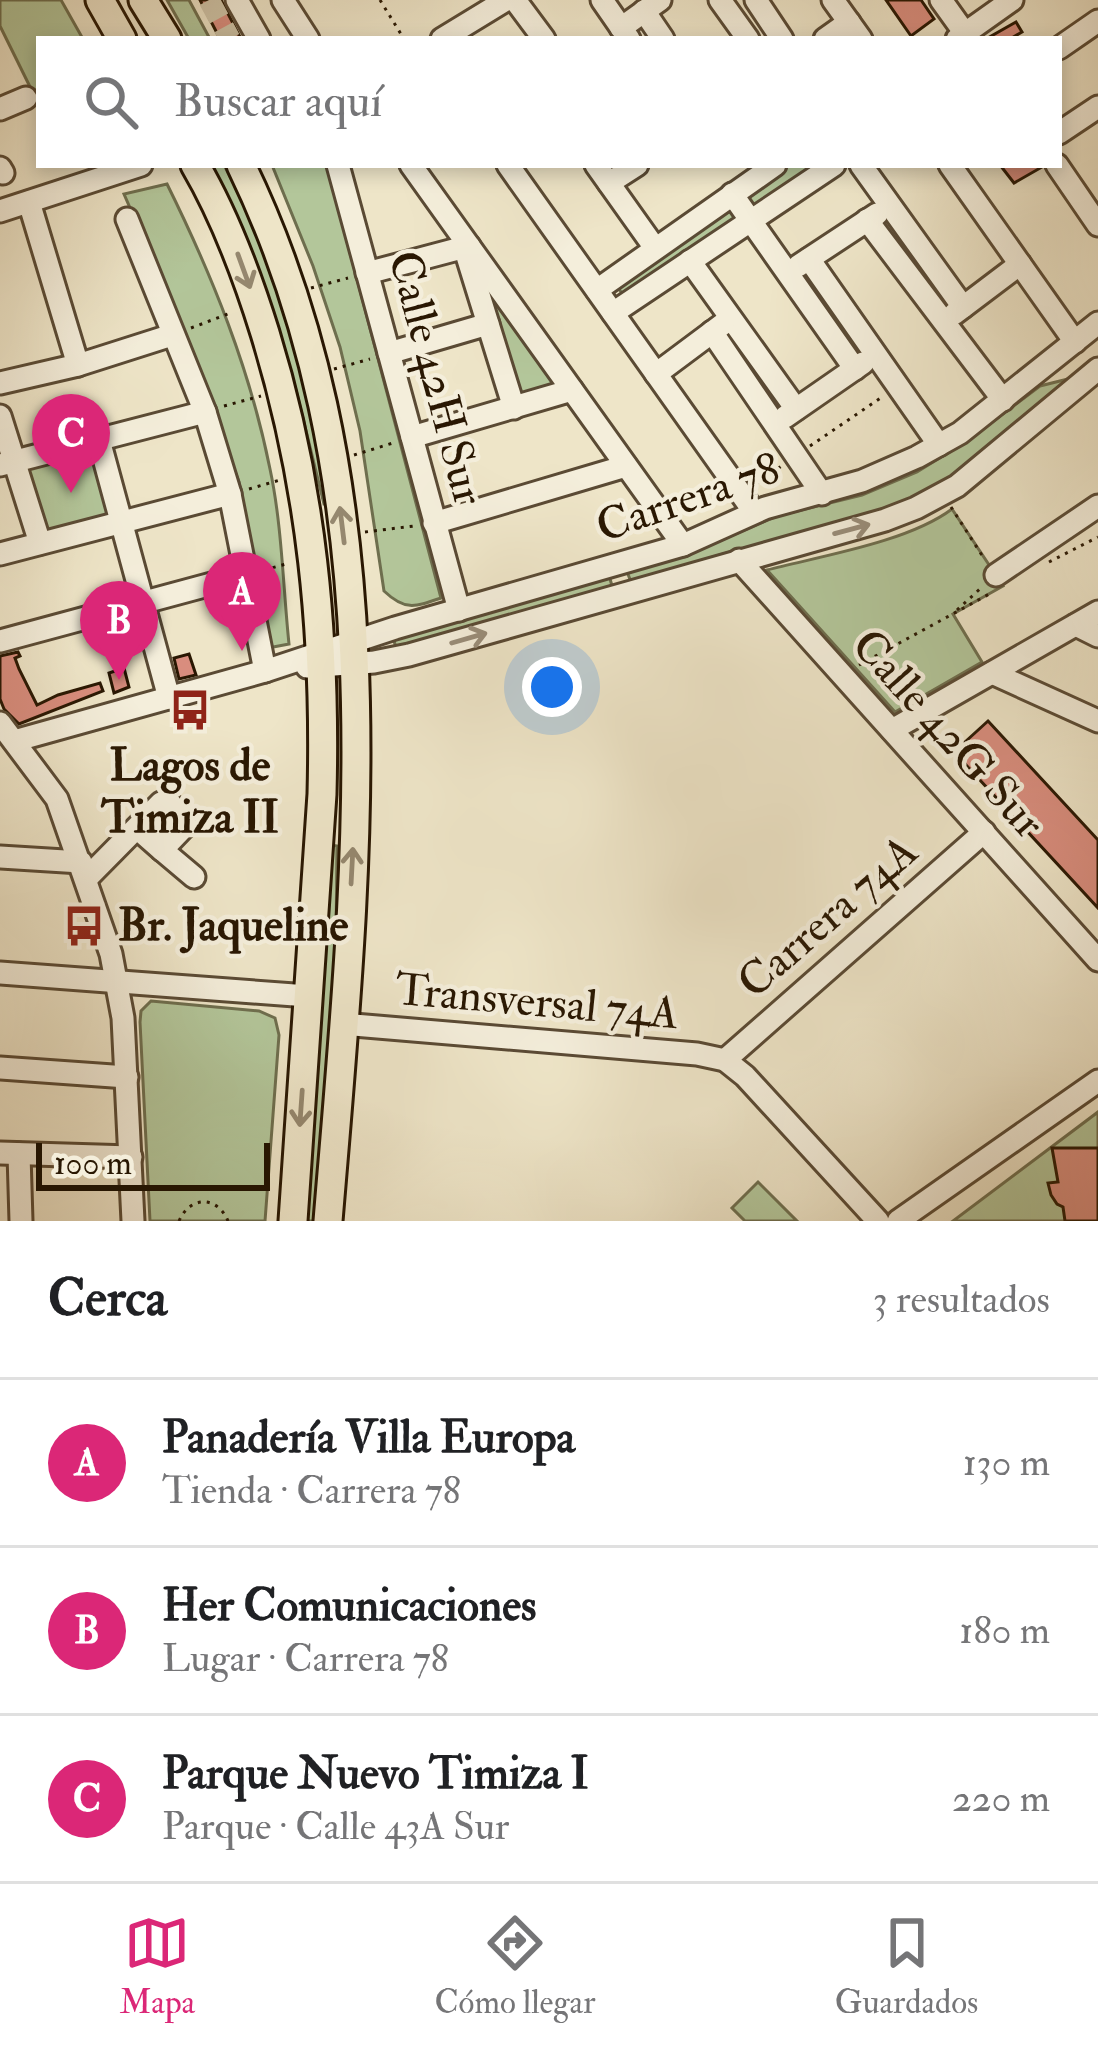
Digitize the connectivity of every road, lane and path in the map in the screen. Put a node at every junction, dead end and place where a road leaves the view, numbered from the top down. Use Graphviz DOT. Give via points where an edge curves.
graph roads {
  1 [pos="100,0"];
  2 [pos="143,0"];
  3 [pos="237,0"];
  4 [pos="283,0"];
  5 [pos="380,0"];
  6 [pos="602,0"];
  7 [pos="720,0"];
  8 [pos="756,0"];
  9 [pos="833,0"];
  10 [pos="941,0"];
  11 [pos="1012,0"];
  12 [pos="499,2"];
  13 [pos="652,6"];
  14 [pos="1098,22"];
  15 [pos="855,30"];
  16 [pos="625,33"];
  17 [pos="120,36"];
  18 [pos="165,36"];
  19 [pos="257,36"];
  20 [pos="306,36"];
  21 [pos="402,36"];
  22 [pos="447,36"];
  23 [pos="540,36"];
  24 [pos="662,36"];
  25 [pos="746,36"];
  26 [pos="780,36"];
  27 [pos="962,36"];
  28 [pos="964,36"];
  29 [pos="1062,46"];
  30 [pos="26,98"];
  31 [pos="1098,107"];
  32 [pos="0,109"];
  33 [pos="1062,132"];
  34 [pos="135,168"];
  35 [pos="197,168"];
  36 [pos="242,168"];
  37 [pos="339,168"];
  38 [pos="413,168"];
  39 [pos="510,168"];
  40 [pos="762,168"];
  41 [pos="829,168"];
  42 [pos="863,168"];
  43 [pos="952,168"];
  44 [pos="1059,168"];
  45 [pos="603,174"];
  46 [pos="732,194"];
  47 [pos="29,202"];
  48 [pos="890,205"];
  49 [pos="0,211"];
  50 [pos="1094,212"];
  51 [pos="127,219"];
  52 [pos="750,220"];
  53 [pos="867,220"];
  54 [pos="466,246"];
  55 [pos="655,248"];
  56 [pos="809,259"];
  57 [pos="690,261"];
  58 [pos="1020,264"];
  59 [pos="367,273"];
  60 [pos="788,274"];
  61 [pos="310,288"];
  62 [pos="596,290"];
  63 [pos="963,307"];
  64 [pos="238,310"];
  65 [pos="613,313"];
  66 [pos="944,322"];
  67 [pos="1098,323"];
  68 [pos="488,324"];
  69 [pos="721,325"];
  70 [pos="172,335"];
  71 [pos="1075,342"];
  72 [pos="389,353"];
  73 [pos="875,354"];
  74 [pos="77,365"];
  75 [pos="1098,366"];
  76 [pos="334,369"];
  77 [pos="855,369"];
  78 [pos="656,374"];
  79 [pos="1025,382"];
  80 [pos="0,383"];
  81 [pos="898,386"];
  82 [pos="572,390"];
  83 [pos="262,395"];
  84 [pos="1003,400"];
  85 [pos="514,407"];
  86 [pos="796,410"];
  87 [pos="205,412"];
  88 [pos="0,416"];
  89 [pos="775,424"];
  90 [pos="412,437"];
  91 [pos="99,440"];
  92 [pos="939,446"];
  93 [pos="354,455"];
  94 [pos="796,456"];
  95 [pos="7,463"];
  96 [pos="626,466"];
  97 [pos="284,479"];
  98 [pos="230,494"];
  99 [pos="822,494"];
  100 [pos="944,495"];
  101 [pos="748,503"];
  102 [pos="1098,506"];
  103 [pos="121,523"];
  104 [pos="434,523"];
  105 [pos="365,532"];
  106 [pos="1098,537"];
  107 [pos="40,543"];
  108 [pos="683,545"];
  109 [pos="0,554"];
  110 [pos="739,560"];
  111 [pos="294,562"];
  112 [pos="616,564"];
  113 [pos="1041,567"];
  114 [pos="245,575"];
  115 [pos="999,581"];
  116 [pos="625,593"];
  117 [pos="143,603"];
  118 [pos="459,610"];
  119 [pos="1098,612"];
  120 [pos="952,614"];
  121 [pos="1076,625"];
  122 [pos="1098,636"];
  123 [pos="0,641"];
  124 [pos="354,652"];
  125 [pos="321,659"];
  126 [pos="265,671"];
  127 [pos="992,673"];
  128 [pos="842,674"];
  129 [pos="169,698"];
  130 [pos="1098,722"];
  131 [pos="892,730"];
  132 [pos="7,732"];
  133 [pos="137,828"];
  134 [pos="984,832"];
  135 [pos="162,850"];
  136 [pos="0,857"];
  137 [pos="83,870"];
  138 [pos="194,877"];
  139 [pos="1098,960"];
  140 [pos="0,973"];
  141 [pos="118,982"];
  142 [pos="308,996"];
  143 [pos="342,1024"];
  144 [pos="543,1041"];
  145 [pos="724,1060"];
  146 [pos="542,1066"];
  147 [pos="0,1068"];
  148 [pos="127,1077"];
  149 [pos="1098,1081"];
  150 [pos="9,1154"];
  151 [pos="130,1157"];
  152 [pos="21,1221"];
  153 [pos="133,1221"];
  154 [pos="179,1221"];
  155 [pos="228,1221"];
  156 [pos="293,1221"];
  157 [pos="328,1221"];
  158 [pos="878,1221"];
  159 [pos="898,1221"];
  1 -- 17 [label="main road"];
  2 -- 18 [label="main road"];
  3 -- 19 [label="street"];
  4 -- 20 [label="street"];
  5 -- 21 [label="path"];
  6 -- 16 [label="street"];
  7 -- 25 [label="street"];
  8 -- 26 [label="street"];
  9 -- 15 [label="street"];
  10 -- 27 [label="street"];
  11 -- 28 [label="street"];
  12 -- 22 [label="street"];
  12 -- 23 [label="street"];
  13 -- 16 [label="street"];
  13 -- 24 [label="street"];
  14 -- 29 [label="street"];
  30 -- 32 [label="street"];
  31 -- 33 [label="street"];
  34 -- 47 [label="street"];
  35 -- 125 [label="main road, one-way" via="231,236 290,422 309,519"];
  124 -- 36 [label="main road, one-way" via="319,386 283,259"];
  37 -- 59 [label="street, Calle 42H Sur"];
  38 -- 54 [label="street"];
  39 -- 62 [label="street"];
  40 -- 46 [label="street"];
  41 -- 52 [label="street"];
  42 -- 48 [label="street"];
  43 -- 58 [label="street"];
  44 -- 50 [label="street"];
  45 -- 55 [label="street"];
  46 -- 52 [label="street"];
  46 -- 55 [label="street"];
  47 -- 49 [label="street"];
  47 -- 74 [label="street"];
  48 -- 53 [label="street"];
  48 -- 63 [label="street"];
  51 -- 70 [label="street"];
  52 -- 57 [label="street"];
  52 -- 60 [label="street"];
  53 -- 56 [label="street"];
  53 -- 66 [label="street"];
  54 -- 59 [label="street"];
  54 -- 68 [label="street"];
  54 -- 82 [label="street"];
  55 -- 62 [label="street"];
  56 -- 60 [label="street"];
  56 -- 73 [label="street"];
  57 -- 65 [label="street"];
  57 -- 69 [label="street"];
  58 -- 63 [label="street"];
  58 -- 71 [label="street"];
  59 -- 61 [label="path"];
  59 -- 72 [label="street, Calle 42H Sur"];
  60 -- 77 [label="street"];
  62 -- 65 [label="street"];
  63 -- 66 [label="street"];
  64 -- 70 [label="path"];
  65 -- 78 [label="street"];
  66 -- 84 [label="street"];
  67 -- 71 [label="street, Carrera 78"];
  68 -- 72 [label="street"];
  68 -- 85 [label="street"];
  69 -- 78 [label="street"];
  69 -- 86 [label="street"];
  69 -- 89 [label="street"];
  70 -- 74 [label="street"];
  70 -- 87 [label="street"];
  71 -- 79 [label="street, Carrera 78"];
  72 -- 76 [label="path"];
  72 -- 90 [label="street, Calle 42H Sur"];
  73 -- 77 [label="street"];
  73 -- 81 [label="street"];
  74 -- 80 [label="street"];
  75 -- 79 [label="street"];
  75 -- 100 [label="street, Carrera 78"];
  77 -- 86 [label="street"];
  78 -- 101 [label="street"];
  79 -- 84 [label="street, Carrera 78"];
  81 -- 92 [label="street"];
  81 -- 94 [label="path"];
  82 -- 85 [label="street"];
  82 -- 96 [label="street"];
  83 -- 87 [label="path"];
  84 -- 92 [label="street, Carrera 78"];
  85 -- 90 [label="street"];
  86 -- 89 [label="street"];
  87 -- 91 [label="street"];
  87 -- 98 [label="street"];
  88 -- 95 [label="street"];
  89 -- 94 [label="street"];
  90 -- 93 [label="path"];
  90 -- 104 [label="street, Calle 42H Sur"];
  91 -- 95 [label="street"];
  91 -- 103 [label="street"];
  92 -- 99 [label="street, Carrera 78"];
  94 -- 99 [label="street"];
  94 -- 101 [label="path"];
  95 -- 107 [label="street"];
  96 -- 104 [label="street"];
  96 -- 108 [label="street"];
  97 -- 98 [label="path"];
  98 -- 103 [label="street"];
  98 -- 114 [label="street"];
  99 -- 101 [label="street, Carrera 78"];
  110 -- 100 [label="street, Carrera 78, one-way"];
  100 -- 115 [label="path"];
  101 -- 108 [label="street, Carrera 78" via="714,533"];
  102 -- 115 [label="street"];
  103 -- 107 [label="street"];
  103 -- 117 [label="street"];
  104 -- 105 [label="path"];
  104 -- 118 [label="street, Calle 42H Sur"];
  106 -- 113 [label="path"];
  107 -- 109 [label="street"];
  108 -- 112 [label="street, Carrera 78"];
  110 -- 116 [label="street, Carrera 78"];
  110 -- 128 [label="street, Calle 42G Sur"];
  111 -- 114 [label="path"];
  112 -- 116 [label="street"];
  112 -- 118 [label="street, Carrera 78"];
  114 -- 117 [label="street"];
  114 -- 126 [label="street"];
  115 -- 120 [label="path"];
  115 -- 120 [label="path"];
  124 -- 116 [label="street, Carrera 78, one-way" via="409,655"];
  117 -- 123 [label="street"];
  117 -- 129 [label="street"];
  118 -- 124 [label="street, Carrera 78"];
  119 -- 121 [label="street"];
  120 -- 128 [label="path"];
  121 -- 122 [label="street"];
  121 -- 127 [label="street"];
  124 -- 125 [label="street, Carrera 78"];
  143 -- 124 [label="main road, one-way" via="356,787"];
  125 -- 126 [label="street, Carrera 78"];
  125 -- 142 [label="main road" via="322,794"];
  126 -- 129 [label="street, Carrera 78"];
  127 -- 130 [label="street"];
  127 -- 131 [label="street"];
  128 -- 131 [label="street, Calle 42G Sur"];
  129 -- 132 [label="street, Carrera 78"];
  131 -- 134 [label="street, Calle 42G Sur"];
  132 -- 137 [label="street" via="57,799"];
  133 -- 135 [label="street"];
  133 -- 135 [label="street" via="170,803 184,827"];
  133 -- 137 [label="street"];
  134 -- 139 [label="street, Calle 42G Sur"];
  134 -- 145 [label="street, Carrera 74A"];
  135 -- 138 [label="street"];
  136 -- 137 [label="street"];
  137 -- 141 [label="street"];
  140 -- 141 [label="street"];
  141 -- 142 [label="street"];
  141 -- 148 [label="street"];
  142 -- 156 [label="main road, one-way"];
  143 -- 144 [label="street, Transversal 74A"];
  143 -- 157 [label="main road"];
  144 -- 145 [label="street, Transversal 74A"];
  144 -- 146 [label="street"];
  145 -- 158 [label="street"];
  147 -- 148 [label="street"];
  148 -- 151 [label="street"];
  149 -- 159 [label="street"];
  150 -- 151 [label="street"];
  150 -- 152 [label="street"];
  151 -- 153 [label="street"];
  154 -- 155 [label="path" via="200,1201 216,1204"];
}
